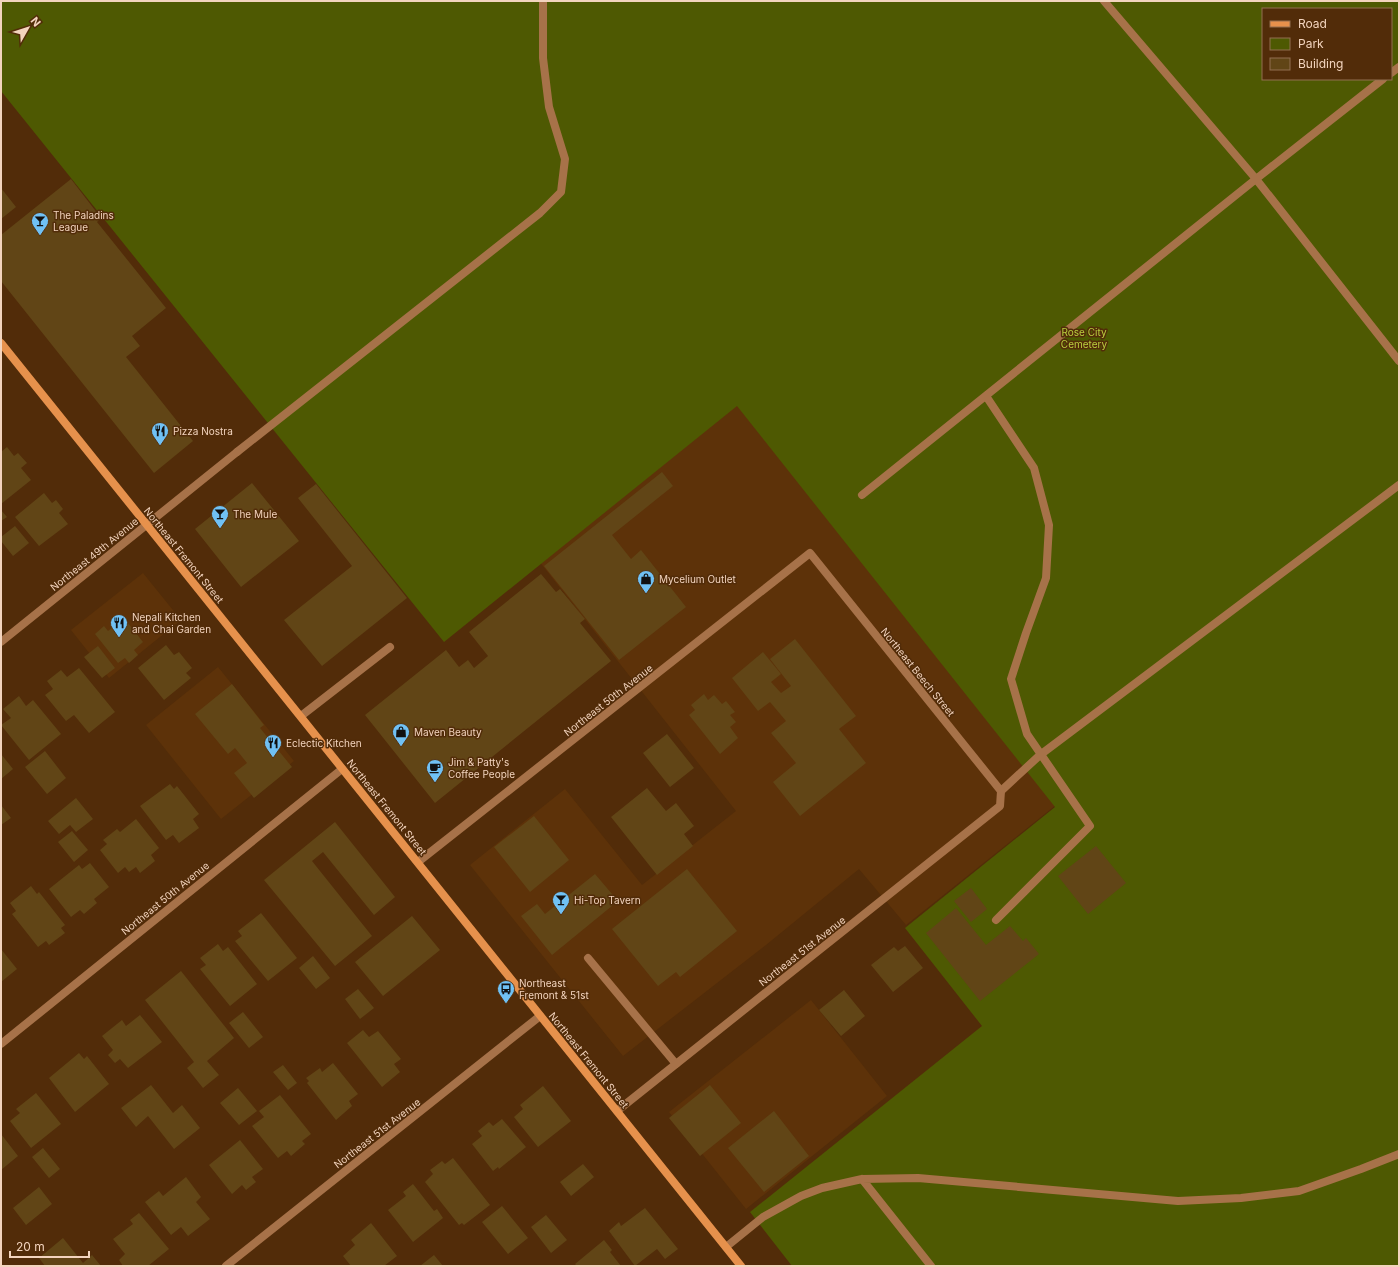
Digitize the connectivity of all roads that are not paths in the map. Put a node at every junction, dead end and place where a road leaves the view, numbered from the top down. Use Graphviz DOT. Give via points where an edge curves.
graph roads {
  1 [pos="543,1"];
  2 [pos="1104,1"];
  3 [pos="1382,80"];
  4 [pos="1256,179"];
  5 [pos="1,343"];
  6 [pos="1399,361"];
  7 [pos="986,396"];
  8 [pos="1399,485"];
  9 [pos="862,495"];
  10 [pos="147,524"];
  11 [pos="810,553"];
  12 [pos="1,642"];
  13 [pos="390,647"];
  14 [pos="301,716"];
  15 [pos="1040,755"];
  16 [pos="342,769"];
  17 [pos="1001,791"];
  18 [pos="418,862"];
  19 [pos="996,920"];
  20 [pos="588,958"];
  21 [pos="540,1016"];
  22 [pos="1,1044"];
  23 [pos="676,1064"];
  24 [pos="617,1111"];
  25 [pos="1399,1154"];
  26 [pos="862,1178"];
  27 [pos="726,1247"];
  28 [pos="736,1264"];
  29 [pos="226,1266"];
  30 [pos="931,1266"];
  1 -- 10 [label="street, Northeast 49th Avenue" via="543,58 549,107 565,159 561,192 540,213"];
  2 -- 4 [label="street"];
  3 -- 4 [label="street"];
  4 -- 6 [label="street"];
  4 -- 7 [label="street"];
  5 -- 10 [label="main road, Northeast Fremont Street"];
  7 -- 9 [label="street"];
  7 -- 15 [label="street" via="1034,468 1050,524 1046,578 1011,679 1027,734"];
  8 -- 15 [label="street"];
  10 -- 12 [label="street, Northeast 49th Avenue"];
  10 -- 14 [label="main road, Northeast Fremont Street"];
  11 -- 17 [label="street, Northeast Beech Street"];
  11 -- 18 [label="street, Northeast 50th Avenue"];
  13 -- 14 [label="street"];
  14 -- 16 [label="main road, Northeast Fremont Street"];
  15 -- 17 [label="street"];
  15 -- 19 [label="street" via="1090,826"];
  16 -- 18 [label="main road, Northeast Fremont Street"];
  16 -- 22 [label="street, Northeast 50th Avenue"];
  17 -- 23 [label="street, Northeast 51st Avenue" via="1000,806"];
  18 -- 21 [label="main road, Northeast Fremont Street"];
  20 -- 23 [label="street"];
  21 -- 24 [label="main road, Northeast Fremont Street"];
  21 -- 29 [label="street, Northeast 51st Avenue"];
  23 -- 24 [label="street, Northeast 51st Avenue"];
  24 -- 27 [label="main road, Northeast Fremont Street"];
  25 -- 26 [label="street" via="1298,1191 1186,1201 918,1178"];
  26 -- 27 [label="street" via="801,1196 764,1217"];
  26 -- 30 [label="street"];
  27 -- 28 [label="main road, Northeast Fremont Street"];
}
